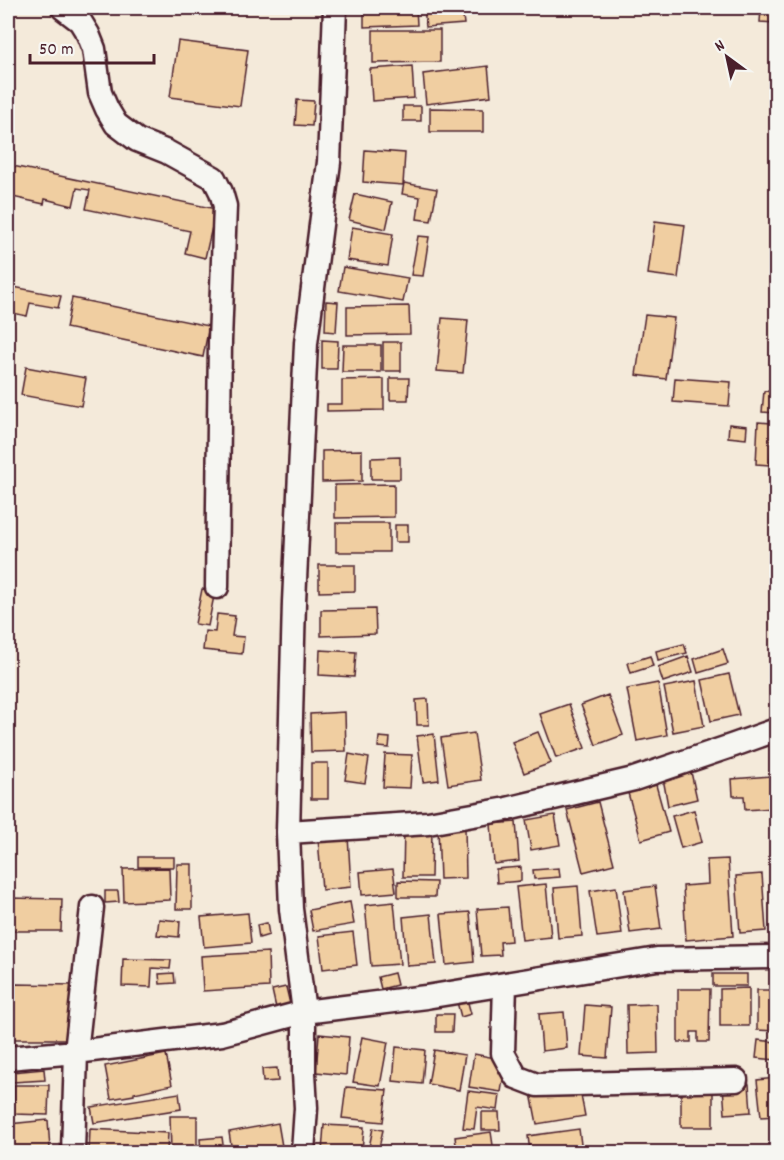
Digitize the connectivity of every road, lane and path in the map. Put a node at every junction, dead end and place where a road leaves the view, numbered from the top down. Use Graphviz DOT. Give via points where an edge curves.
graph roads {
  1 [pos="63,8"];
  2 [pos="335,8"];
  3 [pos="218,587"];
  4 [pos="777,730"];
  5 [pos="288,832"];
  6 [pos="92,907"];
  7 [pos="777,957"];
  8 [pos="505,984"];
  9 [pos="304,1012"];
  10 [pos="76,1052"];
  11 [pos="8,1058"];
  12 [pos="736,1080"];
  13 [pos="73,1152"];
  14 [pos="303,1152"];
  1 -- 3 [label="street" via="80,21 88,34 100,93 116,123 137,140 214,178 225,206"];
  2 -- 5 [label="street" via="329,162 306,343"];
  4 -- 5 [label="street" via="634,778 507,809 428,823"];
  5 -- 9 [label="street" via="291,909"];
  6 -- 10 [label="street"];
  7 -- 8 [label="street" via="657,960"];
  8 -- 9 [label="street"];
  8 -- 12 [label="street" via="503,1053 516,1077 537,1085"];
  9 -- 10 [label="street" via="222,1034"];
  9 -- 14 [label="street"];
  10 -- 11 [label="street"];
  10 -- 13 [label="street"];
}
